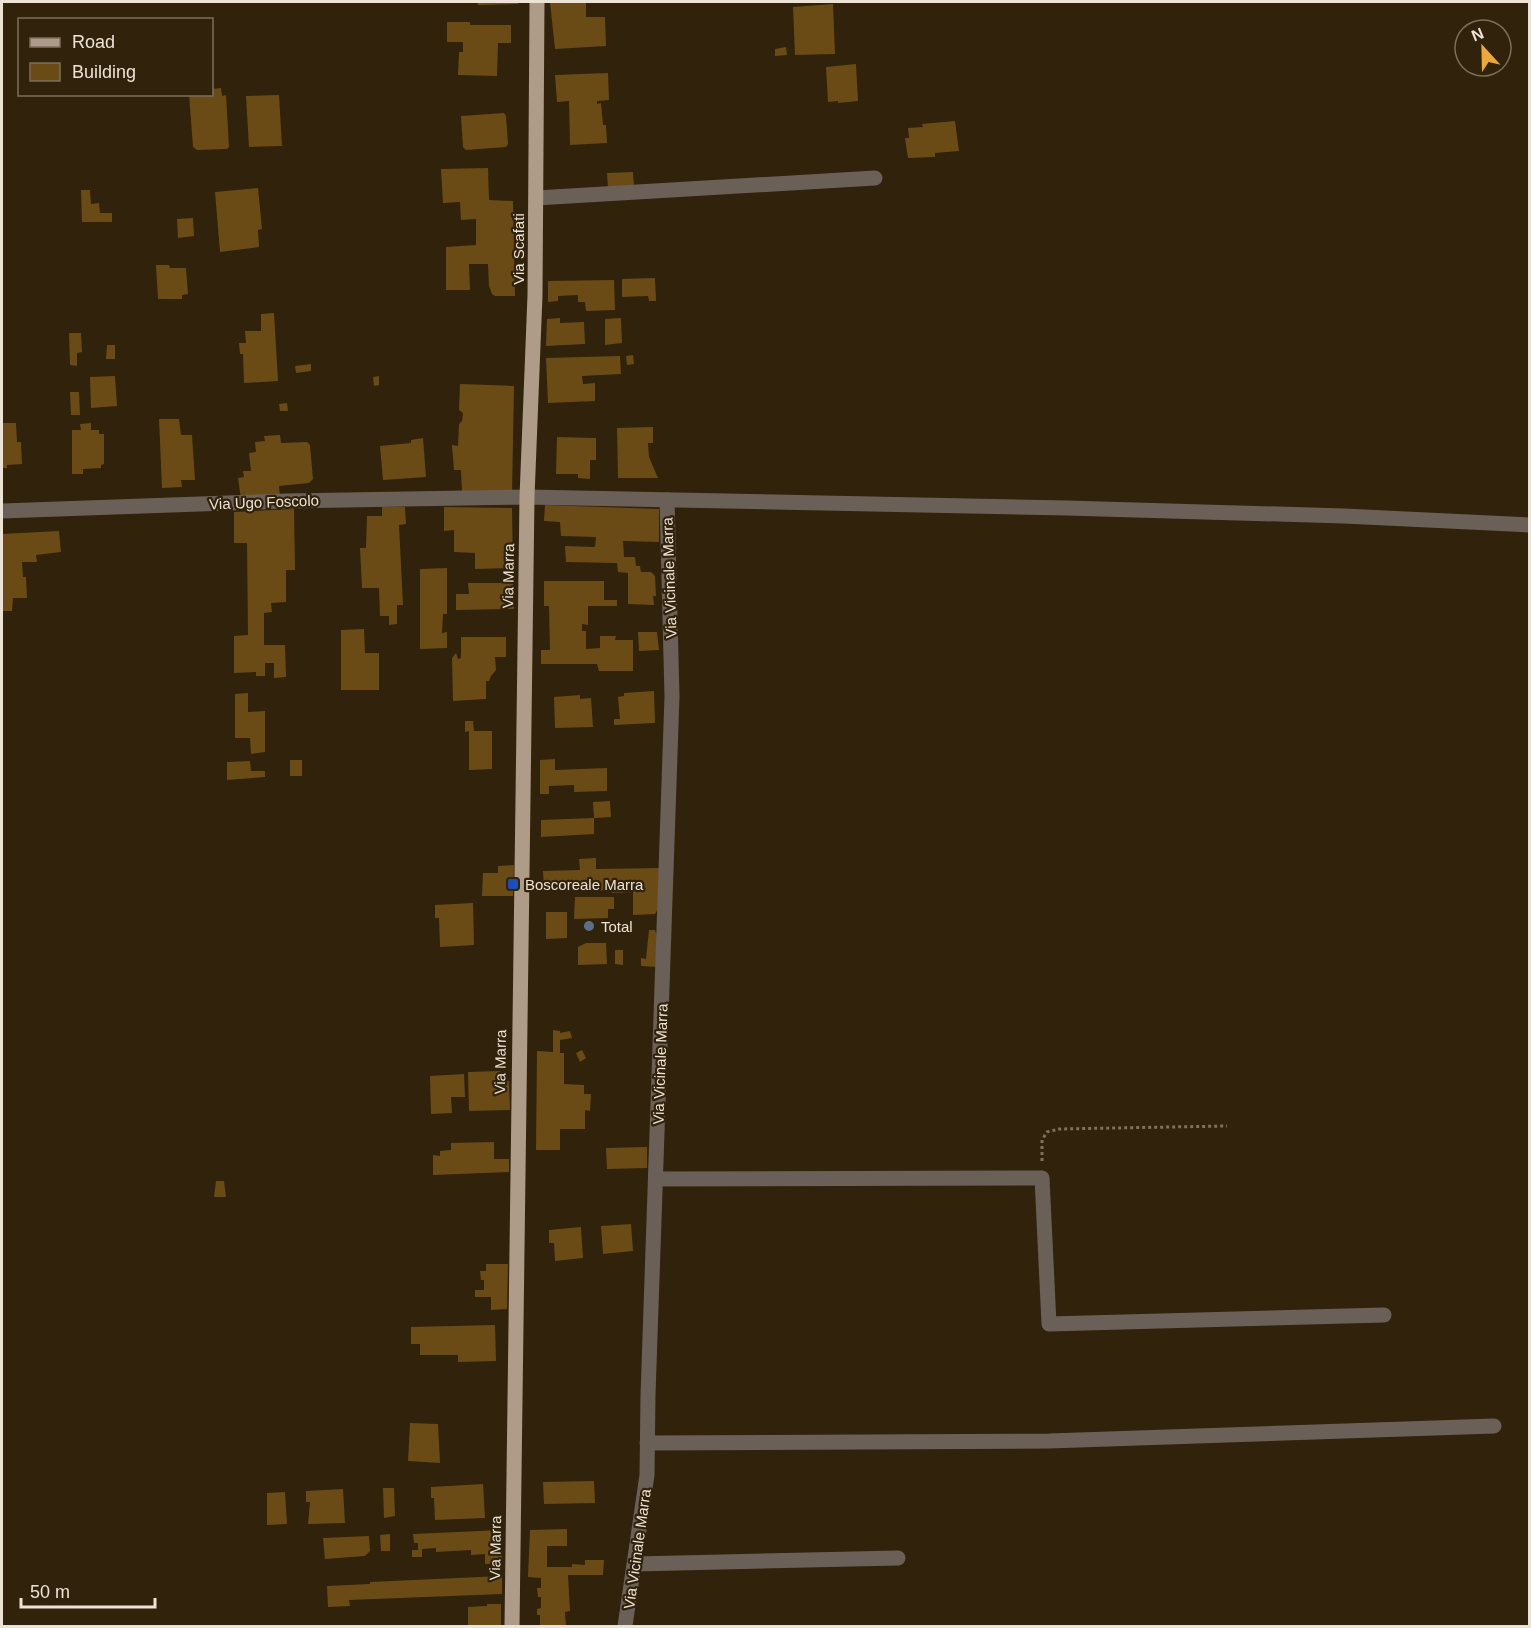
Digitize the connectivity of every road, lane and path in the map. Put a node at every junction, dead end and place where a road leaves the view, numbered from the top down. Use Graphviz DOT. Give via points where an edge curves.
graph roads {
  1 [pos="537,2"];
  2 [pos="875,178"];
  3 [pos="536,198"];
  4 [pos="527,497"];
  5 [pos="667,500"];
  6 [pos="2,512"];
  7 [pos="1530,525"];
  8 [pos="1227,1126"];
  9 [pos="1042,1178"];
  10 [pos="656,1179"];
  11 [pos="1384,1315"];
  12 [pos="1494,1426"];
  13 [pos="647,1443"];
  14 [pos="898,1558"];
  15 [pos="636,1564"];
  16 [pos="512,1626"];
  17 [pos="626,1626"];
  1 -- 3 [label="main road, Via Scafati"];
  2 -- 3 [label="street"];
  3 -- 4 [label="main road, Via Scafati"];
  4 -- 5 [label="street, Via Ugo Foscolo"];
  4 -- 6 [label="street, Via Ugo Foscolo"];
  4 -- 16 [label="main road, Via Marra"];
  5 -- 7 [label="street, Via Ugo Foscolo" via="1344,516"];
  5 -- 10 [label="street, Via Vicinale Marra" via="672,696"];
  8 -- 9 [label="path" via="1047,1132 1042,1140"];
  9 -- 10 [label="street"];
  9 -- 11 [label="street" via="1049,1324"];
  10 -- 13 [label="street, Via Vicinale Marra"];
  12 -- 13 [label="street" via="1049,1441"];
  13 -- 15 [label="street, Via Vicinale Marra"];
  14 -- 15 [label="street"];
  15 -- 17 [label="street, Via Vicinale Marra"];
}
